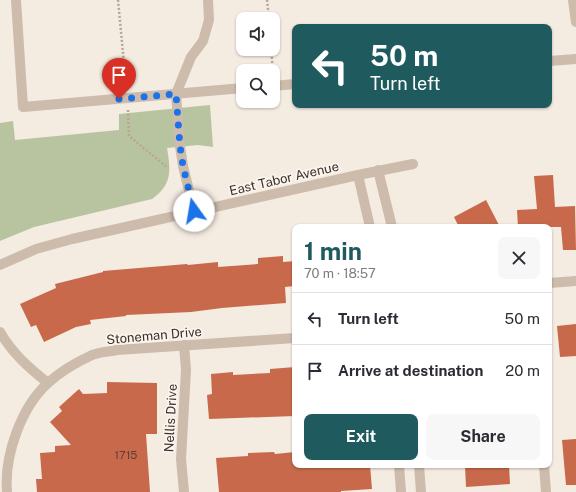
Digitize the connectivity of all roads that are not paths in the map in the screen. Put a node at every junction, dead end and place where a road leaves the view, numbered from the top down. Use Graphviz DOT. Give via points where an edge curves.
graph roads {
  1 [pos="16,0"];
  2 [pos="208,0"];
  3 [pos="573,0"];
  4 [pos="576,22"];
  5 [pos="576,59"];
  6 [pos="552,61"];
  7 [pos="292,84"];
  8 [pos="280,85"];
  9 [pos="236,89"];
  10 [pos="176,94"];
  11 [pos="413,164"];
  12 [pos="378,170"];
  13 [pos="358,175"];
  14 [pos="194,211"];
  15 [pos="369,224"];
  16 [pos="391,224"];
  17 [pos="0,265"];
  18 [pos="576,281"];
  19 [pos="552,283"];
  20 [pos="0,332"];
  21 [pos="292,338"];
  22 [pos="184,345"];
  23 [pos="48,383"];
  24 [pos="399,468"];
  25 [pos="419,468"];
  26 [pos="544,468"];
  27 [pos="7,492"];
  28 [pos="184,492"];
  29 [pos="401,492"];
  30 [pos="421,492"];
  31 [pos="546,492"];
  1 -- 10 [label="street" via="23,107"];
  2 -- 10 [label="street" via="209,20 204,41 191,57"];
  3 -- 4 [label="street"];
  5 -- 6 [label="street"];
  7 -- 8 [label="street"];
  9 -- 10 [label="street"];
  10 -- 14 [label="street" via="183,166"];
  11 -- 12 [label="street, East Tabor Avenue"];
  12 -- 13 [label="street, East Tabor Avenue"];
  12 -- 16 [label="street"];
  13 -- 14 [label="street, East Tabor Avenue"];
  13 -- 15 [label="street"];
  14 -- 17 [label="street, East Tabor Avenue" via="36,249"];
  18 -- 19 [label="street"];
  20 -- 23 [label="street" via="26,366"];
  21 -- 22 [label="street, Stoneman Drive"];
  22 -- 23 [label="street, Stoneman Drive" via="117,350 91,355"];
  22 -- 28 [label="street, Nellis Drive" via="186,370 181,459"];
  23 -- 27 [label="street, Stoneman Drive" via="35,398 20,424 10,453"];
  24 -- 29 [label="street"];
  25 -- 30 [label="street"];
  26 -- 31 [label="street"];
}
